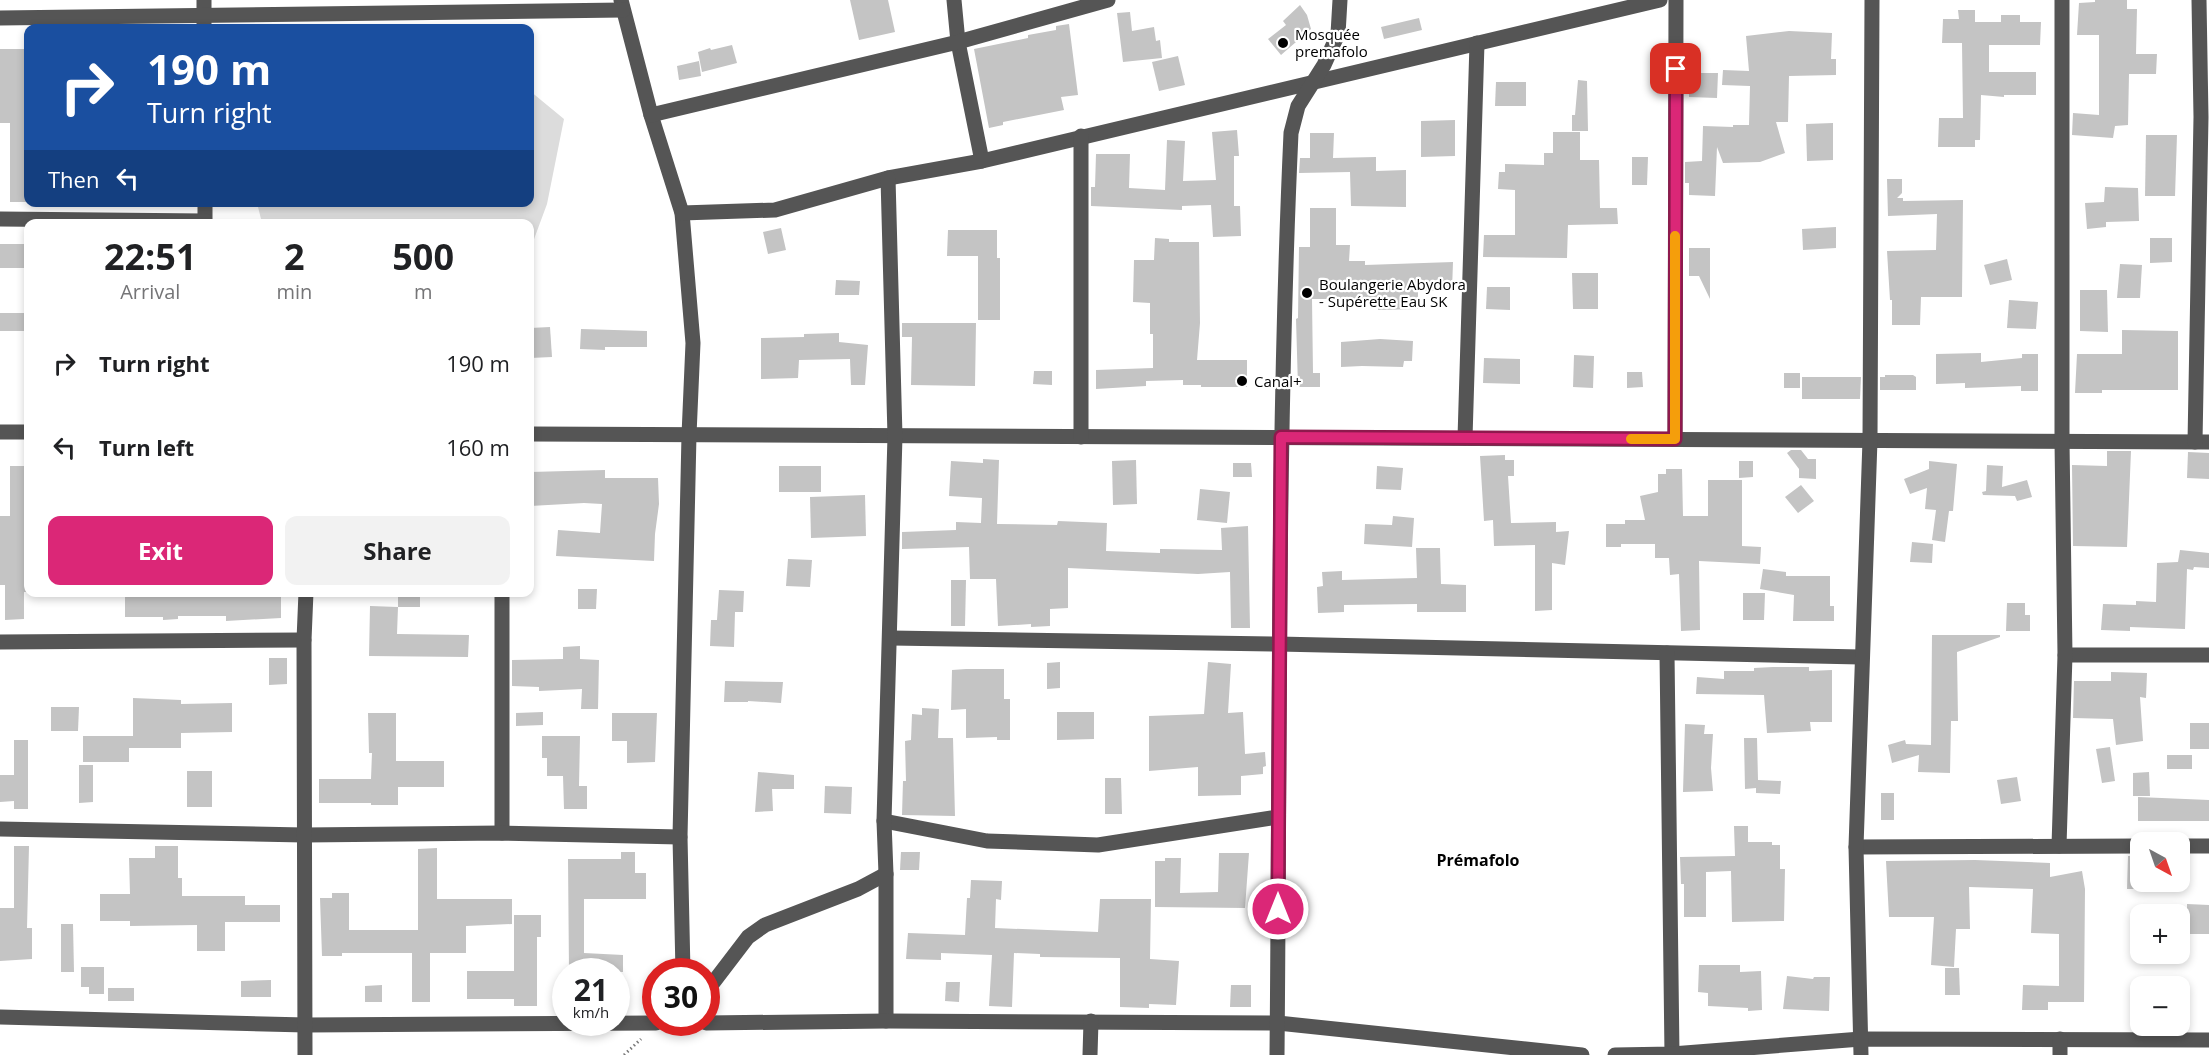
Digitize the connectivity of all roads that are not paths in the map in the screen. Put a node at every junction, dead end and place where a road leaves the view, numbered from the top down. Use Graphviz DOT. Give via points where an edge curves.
graph roads {
  1 [pos="954,0"];
  2 [pos="1108,0"];
  3 [pos="1340,0"];
  4 [pos="1660,0"];
  5 [pos="1676,0"];
  6 [pos="1872,0"];
  7 [pos="2062,0"];
  8 [pos="2199,0"];
  9 [pos="622,5"];
  10 [pos="204,15"];
  11 [pos="0,18"];
  12 [pos="958,42"];
  13 [pos="1477,43"];
  14 [pos="1312,82"];
  15 [pos="651,115"];
  16 [pos="2205,118"];
  17 [pos="1082,136"];
  18 [pos="982,161"];
  19 [pos="888,178"];
  20 [pos="682,213"];
  21 [pos="0,219"];
  22 [pos="24,219"];
  23 [pos="0,432"];
  24 [pos="24,432"];
  25 [pos="534,434"];
  26 [pos="689,435"];
  27 [pos="895,436"];
  28 [pos="1082,437"];
  29 [pos="1281,437"];
  30 [pos="1465,438"];
  31 [pos="1675,439"];
  32 [pos="1870,440"];
  33 [pos="2062,441"];
  34 [pos="2202,442"];
  35 [pos="306,597"];
  36 [pos="501,597"];
  37 [pos="891,638"];
  38 [pos="304,640"];
  39 [pos="0,642"];
  40 [pos="1278,644"];
  41 [pos="1667,652"];
  42 [pos="2065,655"];
  43 [pos="2209,655"];
  44 [pos="1861,657"];
  45 [pos="1278,817"];
  46 [pos="884,821"];
  47 [pos="0,829"];
  48 [pos="502,833"];
  49 [pos="304,835"];
  50 [pos="680,837"];
  51 [pos="2059,846"];
  52 [pos="2130,846"];
  53 [pos="2190,846"];
  54 [pos="2209,846"];
  55 [pos="1856,847"];
  56 [pos="886,874"];
  57 [pos="683,958"];
  58 [pos="720,974"];
  59 [pos="0,1017"];
  60 [pos="886,1021"];
  61 [pos="1091,1021"];
  62 [pos="642,1023"];
  63 [pos="720,1023"];
  64 [pos="1278,1023"];
  65 [pos="306,1026"];
  66 [pos="2060,1039"];
  67 [pos="2209,1040"];
  68 [pos="1861,1047"];
  69 [pos="1672,1054"];
  70 [pos="305,1055"];
  71 [pos="1089,1055"];
  72 [pos="1277,1055"];
  73 [pos="1581,1055"];
  74 [pos="1615,1055"];
  75 [pos="2060,1055"];
  1 -- 12 [label="street"];
  2 -- 12 [label="street"];
  3 -- 14 [label="street" via="1338,34"];
  4 -- 13 [label="street"];
  5 -- 31 [label="street"];
  6 -- 32 [label="street"];
  7 -- 33 [label="street"];
  8 -- 16 [label="street"];
  9 -- 10 [label="street"];
  9 -- 15 [label="street"];
  10 -- 11 [label="street"];
  12 -- 15 [label="street"];
  12 -- 18 [label="street"];
  13 -- 14 [label="street"];
  13 -- 30 [label="street"];
  14 -- 17 [label="street"];
  14 -- 29 [label="street" via="1298,106 1291,133"];
  15 -- 20 [label="street"];
  16 -- 34 [label="street"];
  17 -- 18 [label="street"];
  17 -- 28 [label="street"];
  18 -- 19 [label="street"];
  19 -- 20 [label="street" via="775,210"];
  19 -- 27 [label="street"];
  20 -- 26 [label="street" via="693,343"];
  21 -- 22 [label="street"];
  23 -- 24 [label="street"];
  25 -- 26 [label="street"];
  26 -- 27 [label="street"];
  26 -- 50 [label="street"];
  27 -- 28 [label="street"];
  27 -- 37 [label="street"];
  28 -- 29 [label="street"];
  29 -- 30 [label="street"];
  29 -- 40 [label="street"];
  30 -- 31 [label="street"];
  31 -- 32 [label="street"];
  32 -- 33 [label="street"];
  32 -- 44 [label="street"];
  33 -- 34 [label="street"];
  33 -- 42 [label="street"];
  35 -- 38 [label="street"];
  36 -- 48 [label="street"];
  37 -- 40 [label="street"];
  37 -- 46 [label="street"];
  38 -- 39 [label="street"];
  38 -- 49 [label="street"];
  40 -- 41 [label="street"];
  40 -- 45 [label="street"];
  41 -- 44 [label="street"];
  41 -- 69 [label="street"];
  42 -- 43 [label="street"];
  42 -- 51 [label="street"];
  44 -- 55 [label="street"];
  45 -- 46 [label="street" via="1098,845 987,841"];
  45 -- 64 [label="street"];
  46 -- 56 [label="street"];
  47 -- 49 [label="street"];
  48 -- 49 [label="street"];
  48 -- 50 [label="street"];
  49 -- 65 [label="street"];
  50 -- 57 [label="street"];
  51 -- 52 [label="street"];
  51 -- 55 [label="street"];
  53 -- 54 [label="street"];
  55 -- 68 [label="street"];
  56 -- 58 [label="street" via="765,925 748,937"];
  56 -- 60 [label="street"];
  59 -- 65 [label="street"];
  60 -- 61 [label="street"];
  60 -- 63 [label="street"];
  61 -- 64 [label="street"];
  61 -- 71 [label="street"];
  62 -- 65 [label="street"];
  64 -- 72 [label="street"];
  64 -- 73 [label="street"];
  65 -- 70 [label="street"];
  66 -- 67 [label="street"];
  66 -- 68 [label="street"];
  66 -- 75 [label="street"];
  68 -- 69 [label="street"];
  69 -- 74 [label="street"];
}
